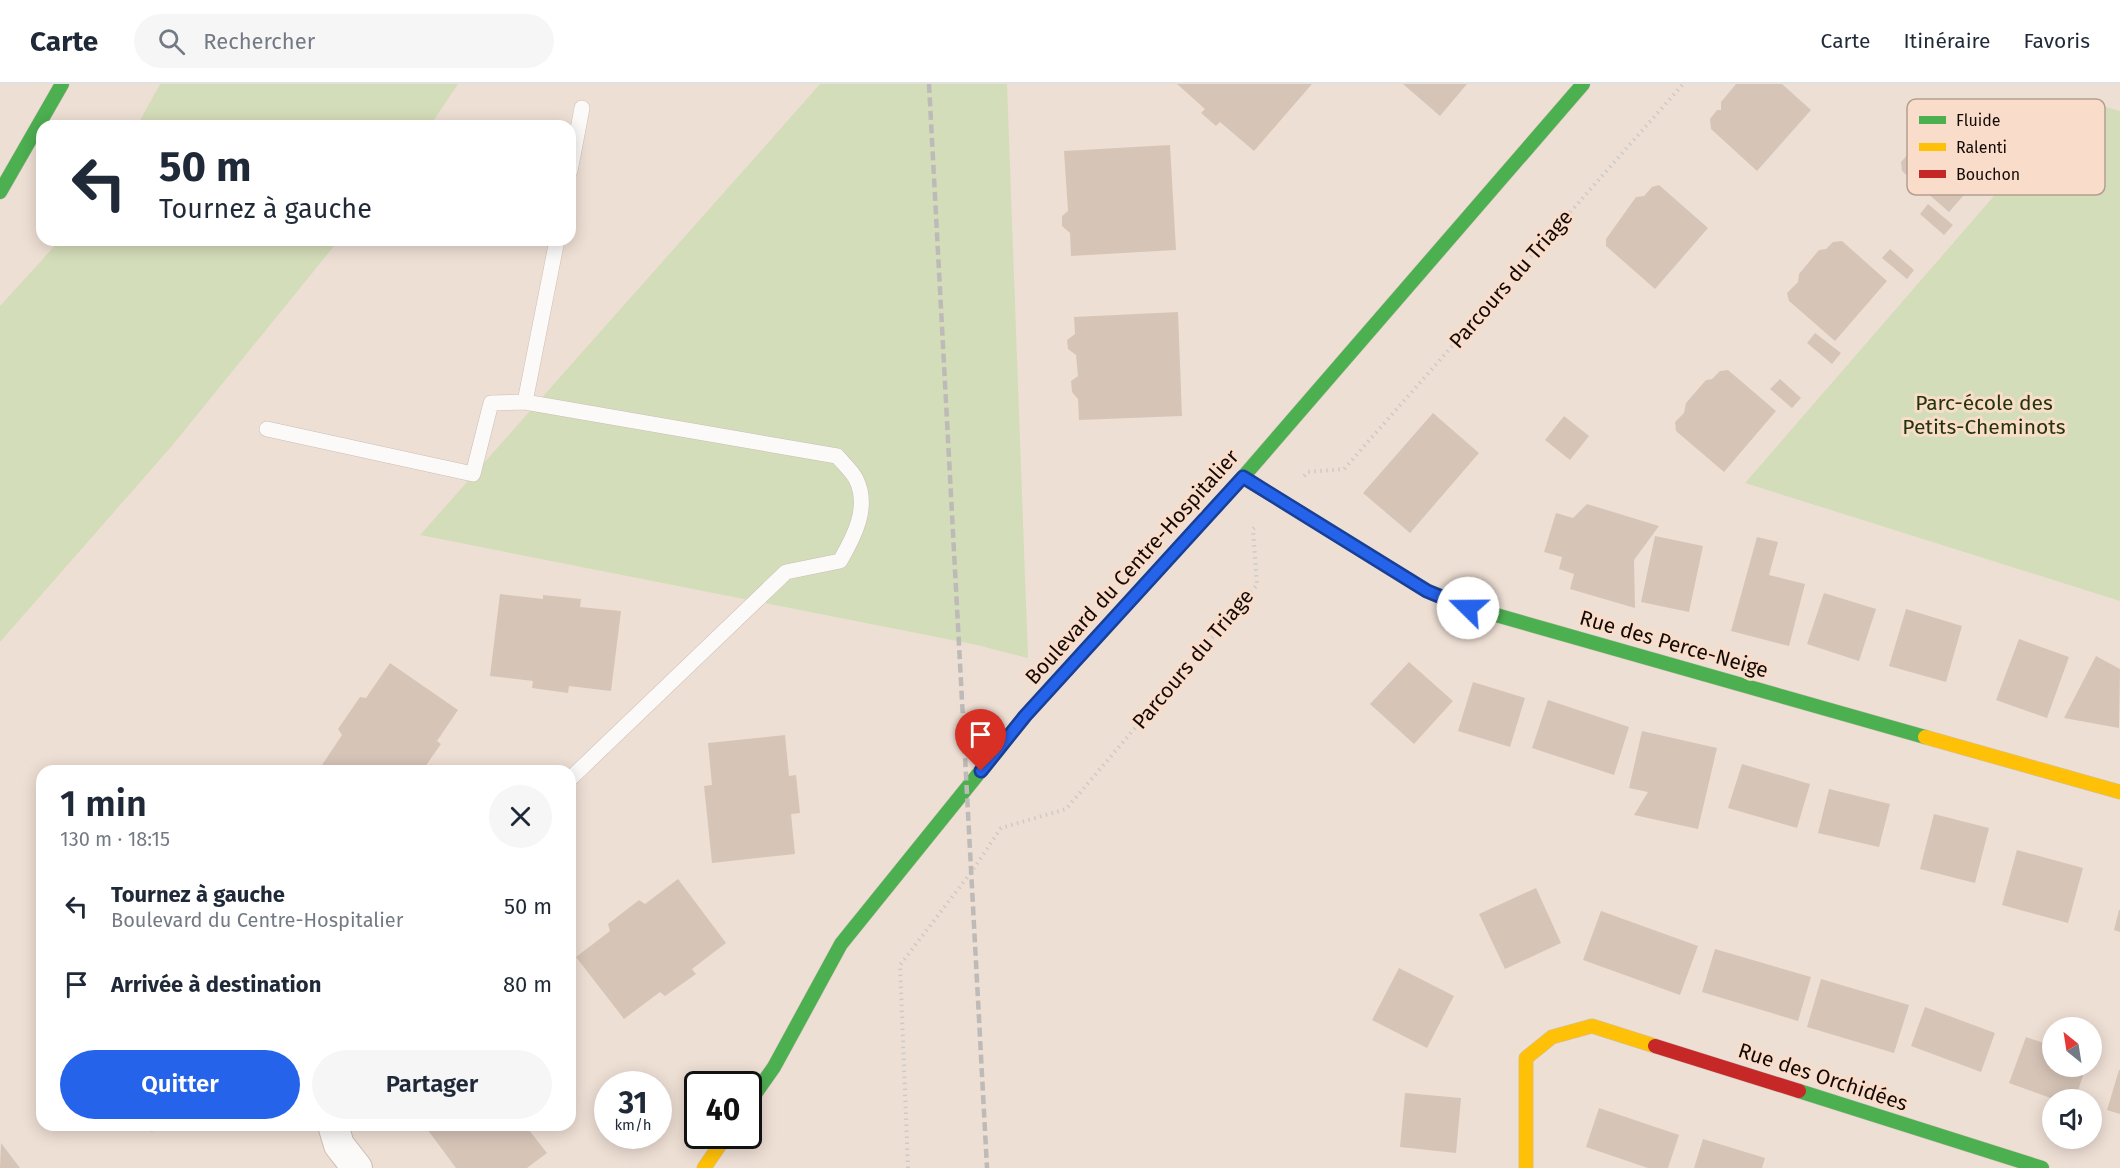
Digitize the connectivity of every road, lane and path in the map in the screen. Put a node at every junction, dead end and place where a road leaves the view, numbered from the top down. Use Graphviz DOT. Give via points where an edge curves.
graph roads {
  1 [pos="63,84"];
  2 [pos="1583,84"];
  3 [pos="1683,84"];
  4 [pos="582,108"];
  5 [pos="42,120"];
  6 [pos="36,130"];
  7 [pos="576,140"];
  8 [pos="0,192"];
  9 [pos="555,246"];
  10 [pos="525,402"];
  11 [pos="267,429"];
  12 [pos="1243,477"];
  13 [pos="1281,500"];
  14 [pos="576,773"];
  15 [pos="2120,792"];
  16 [pos="762,1084"];
  17 [pos="335,1131"];
  18 [pos="717,1149"];
  19 [pos="357,1168"];
  20 [pos="704,1168"];
  21 [pos="908,1168"];
  22 [pos="1526,1168"];
  23 [pos="2042,1168"];
  1 -- 5 [label="main road"];
  2 -- 12 [label="main road, Boulevard du Centre-Hospitalier"];
  3 -- 13 [label="path, Parcours du Triage" via="1344,469 1308,472"];
  4 -- 7 [label="lane"];
  6 -- 8 [label="main road"];
  9 -- 10 [label="lane"];
  10 -- 11 [label="lane" via="491,403 473,474"];
  10 -- 14 [label="lane" via="837,456 856,478 861,497 855,535 840,561 786,572"];
  12 -- 13 [label="main road, Rue des Perce-Neige"];
  12 -- 16 [label="main road, Boulevard du Centre-Hospitalier" via="1025,716 842,944"];
  13 -- 15 [label="main road, Rue des Perce-Neige" via="1427,591 1468,608"];
  13 -- 21 [label="path, Parcours du Triage" via="1253,529 1257,585 1065,809 1001,828 900,965"];
  17 -- 19 [label="street" via="339,1145"];
  18 -- 20 [label="main road"];
  22 -- 23 [label="main road, Rue des Orchidées" via="1526,1058 1552,1037 1593,1026"];
}
